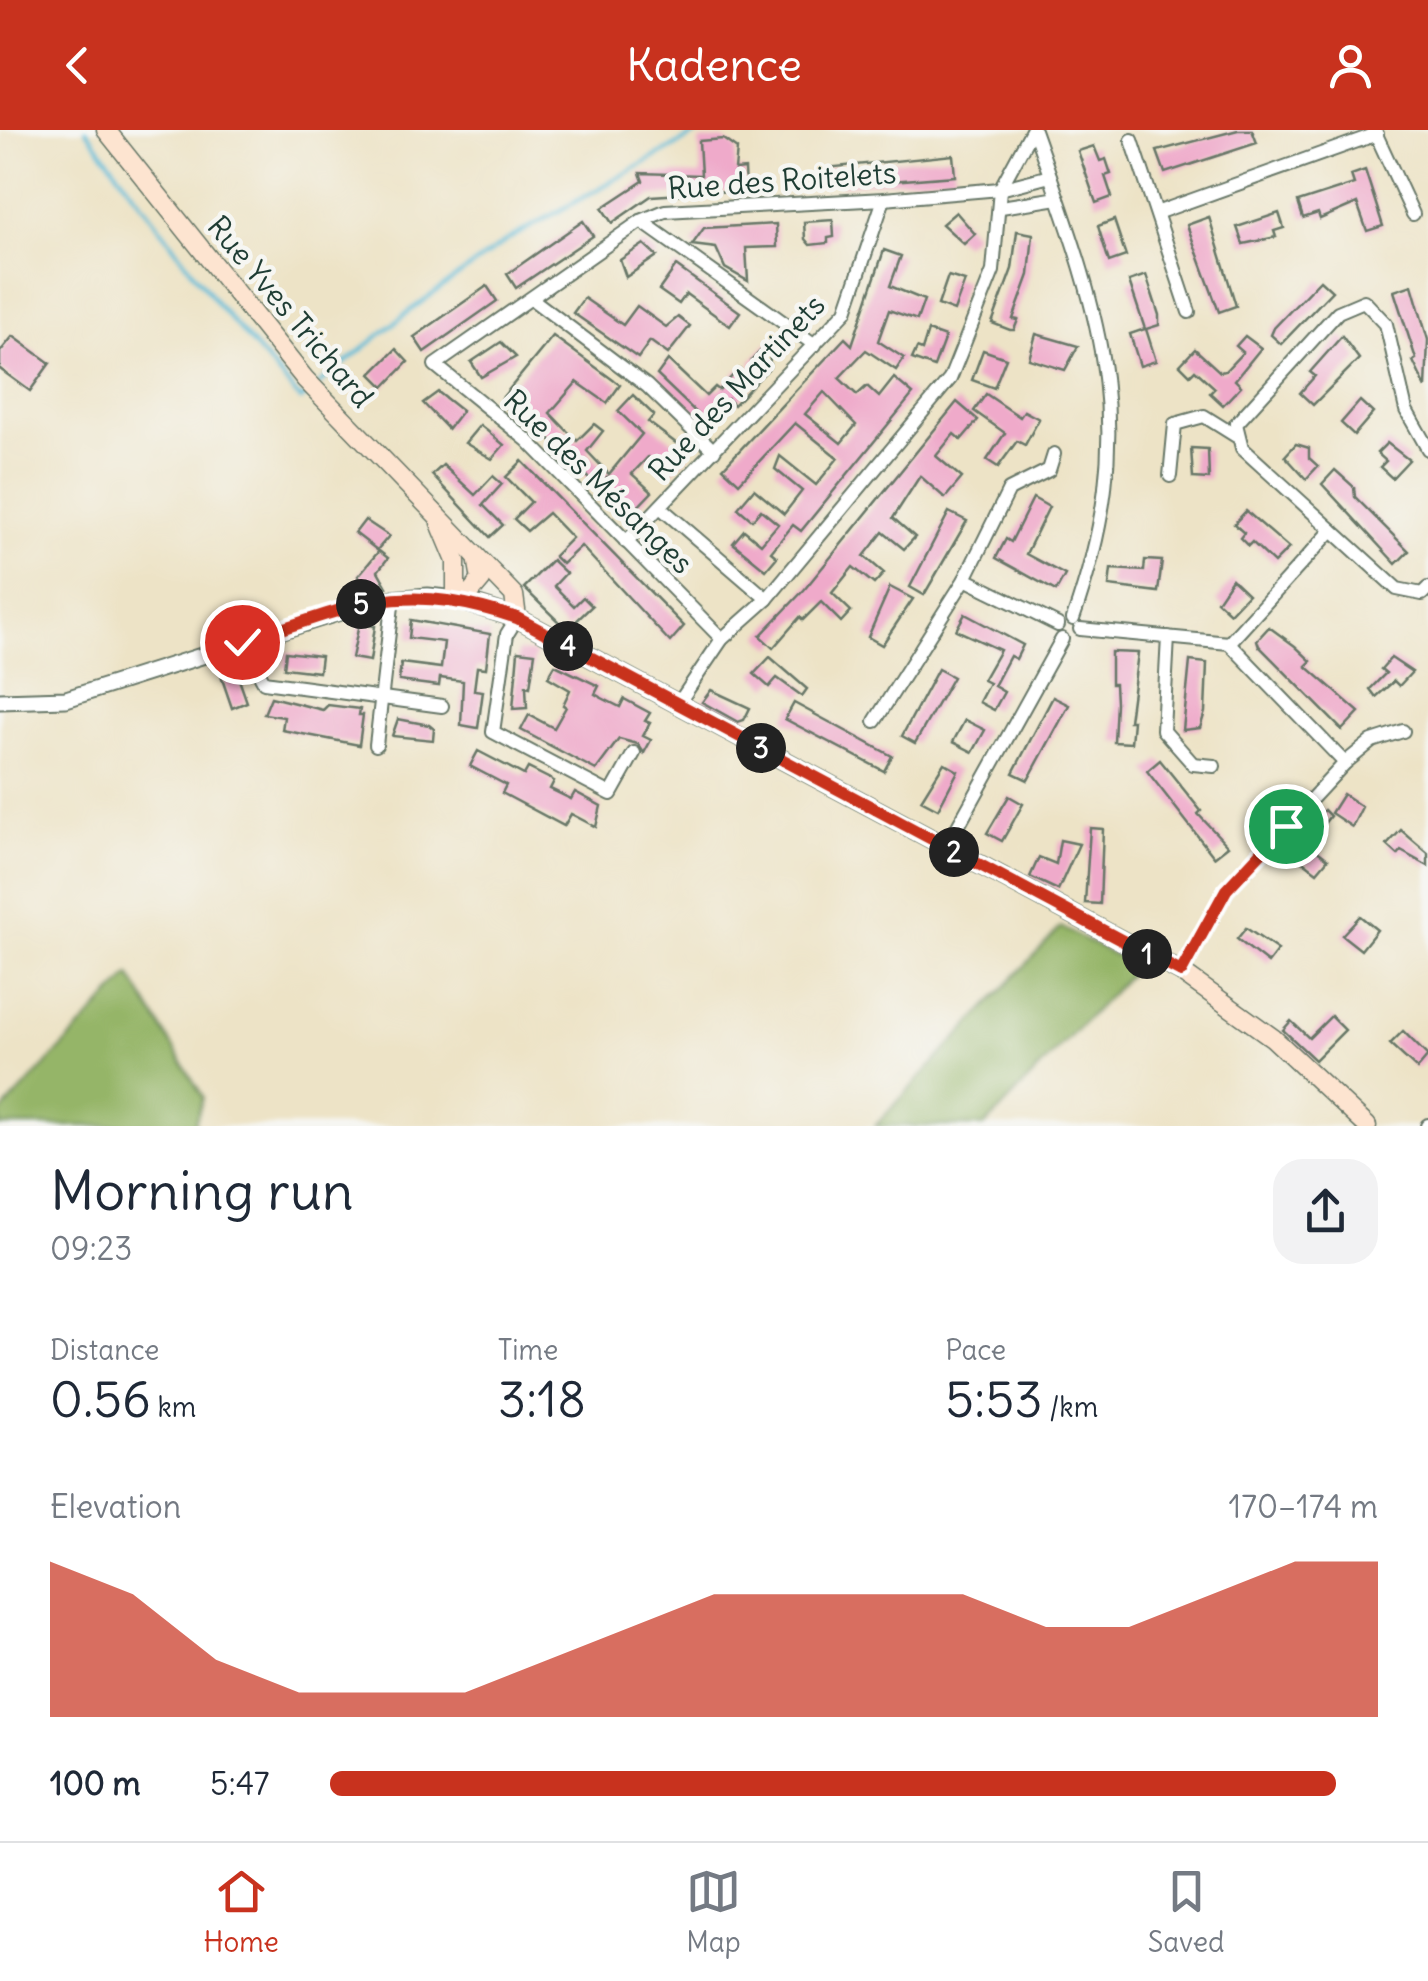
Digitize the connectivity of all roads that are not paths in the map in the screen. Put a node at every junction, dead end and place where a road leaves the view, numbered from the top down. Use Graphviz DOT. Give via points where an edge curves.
graph roads {
  1 [pos="106,130"];
  2 [pos="1033,130"];
  3 [pos="1376,132"];
  4 [pos="1132,140"];
  5 [pos="1050,176"];
  6 [pos="1000,188"];
  7 [pos="1058,198"];
  8 [pos="884,199"];
  9 [pos="1001,207"];
  10 [pos="1158,212"];
  11 [pos="1414,214"];
  12 [pos="641,221"];
  13 [pos="532,298"];
  14 [pos="1189,312"];
  15 [pos="816,345"];
  16 [pos="435,365"];
  17 [pos="1236,436"];
  18 [pos="1428,448"];
  19 [pos="714,451"];
  20 [pos="1054,454"];
  21 [pos="1170,476"];
  22 [pos="660,507"];
  23 [pos="440,523"];
  24 [pos="1332,530"];
  25 [pos="626,542"];
  26 [pos="477,556"];
  27 [pos="965,579"];
  28 [pos="1428,588"];
  29 [pos="393,597"];
  30 [pos="768,599"];
  31 [pos="460,600"];
  32 [pos="517,618"];
  33 [pos="1076,624"];
  34 [pos="1060,632"];
  35 [pos="1168,637"];
  36 [pos="722,639"];
  37 [pos="242,642"];
  38 [pos="1229,642"];
  39 [pos="382,697"];
  40 [pos="0,701"];
  41 [pos="678,704"];
  42 [pos="442,706"];
  43 [pos="875,721"];
  44 [pos="1403,731"];
  45 [pos="376,745"];
  46 [pos="634,753"];
  47 [pos="1345,764"];
  48 [pos="1214,766"];
  49 [pos="946,848"];
  50 [pos="1181,972"];
  51 [pos="1366,1126"];
  1 -- 23 [label="main road, Rue Yves Trichard" via="305,379"];
  2 -- 5 [label="street"];
  2 -- 6 [label="street"];
  3 -- 10 [label="street"];
  3 -- 11 [label="street"];
  4 -- 10 [label="street"];
  5 -- 6 [label="street, Rue des Roitelets"];
  5 -- 7 [label="street"];
  6 -- 8 [label="street, Rue des Roitelets"];
  6 -- 9 [label="street"];
  7 -- 9 [label="street"];
  7 -- 33 [label="street" via="1104,354 1110,436 1103,517"];
  8 -- 12 [label="street, Rue des Roitelets" via="665,211"];
  8 -- 15 [label="street, Rue des Martinets" via="846,311"];
  9 -- 30 [label="street" via="992,271 950,379"];
  10 -- 14 [label="street"];
  12 -- 13 [label="street, Rue des Roitelets"];
  12 -- 15 [label="street"];
  13 -- 16 [label="street, Rue des Roitelets"];
  13 -- 19 [label="street" via="647,386"];
  15 -- 19 [label="street, Rue des Martinets"];
  16 -- 25 [label="street, Rue des Mésanges" via="527,440"];
  17 -- 18 [label="street" via="1236,424 1338,312 1364,301 1386,324 1406,410"];
  17 -- 21 [label="street" via="1204,416 1175,424"];
  17 -- 24 [label="street"];
  19 -- 22 [label="street, Rue des Martinets"];
  20 -- 27 [label="street" via="1048,470 1009,490"];
  22 -- 25 [label="street, Rue des Martinets"];
  22 -- 30 [label="street"];
  23 -- 26 [label="main road, Rue Yves Trichard"];
  23 -- 31 [label="main road" via="456,561"];
  24 -- 28 [label="street" via="1397,589 1422,594"];
  24 -- 38 [label="street"];
  25 -- 36 [label="street, Rue des Mésanges"];
  26 -- 31 [label="main road" via="480,580"];
  26 -- 32 [label="main road" via="514,595"];
  27 -- 34 [label="street"];
  27 -- 43 [label="street"];
  29 -- 31 [label="street"];
  29 -- 37 [label="street"];
  29 -- 39 [label="street"];
  30 -- 36 [label="street"];
  31 -- 32 [label="main road"];
  32 -- 41 [label="main road"];
  32 -- 46 [label="street" via="507,634 493,732 611,794"];
  33 -- 34 [label="street"];
  33 -- 34 [label="street" via="1076,638"];
  33 -- 35 [label="street"];
  34 -- 49 [label="street"];
  35 -- 38 [label="street"];
  35 -- 48 [label="street" via="1163,730 1193,764"];
  36 -- 41 [label="street"];
  37 -- 39 [label="street" via="264,682"];
  37 -- 40 [label="street" via="66,699"];
  38 -- 47 [label="street"];
  39 -- 42 [label="street"];
  39 -- 45 [label="street"];
  41 -- 49 [label="main road"];
  44 -- 47 [label="street" via="1372,741"];
  47 -- 50 [label="street" via="1226,890"];
  49 -- 50 [label="main road"];
  50 -- 51 [label="main road" via="1273,1038"];
}
